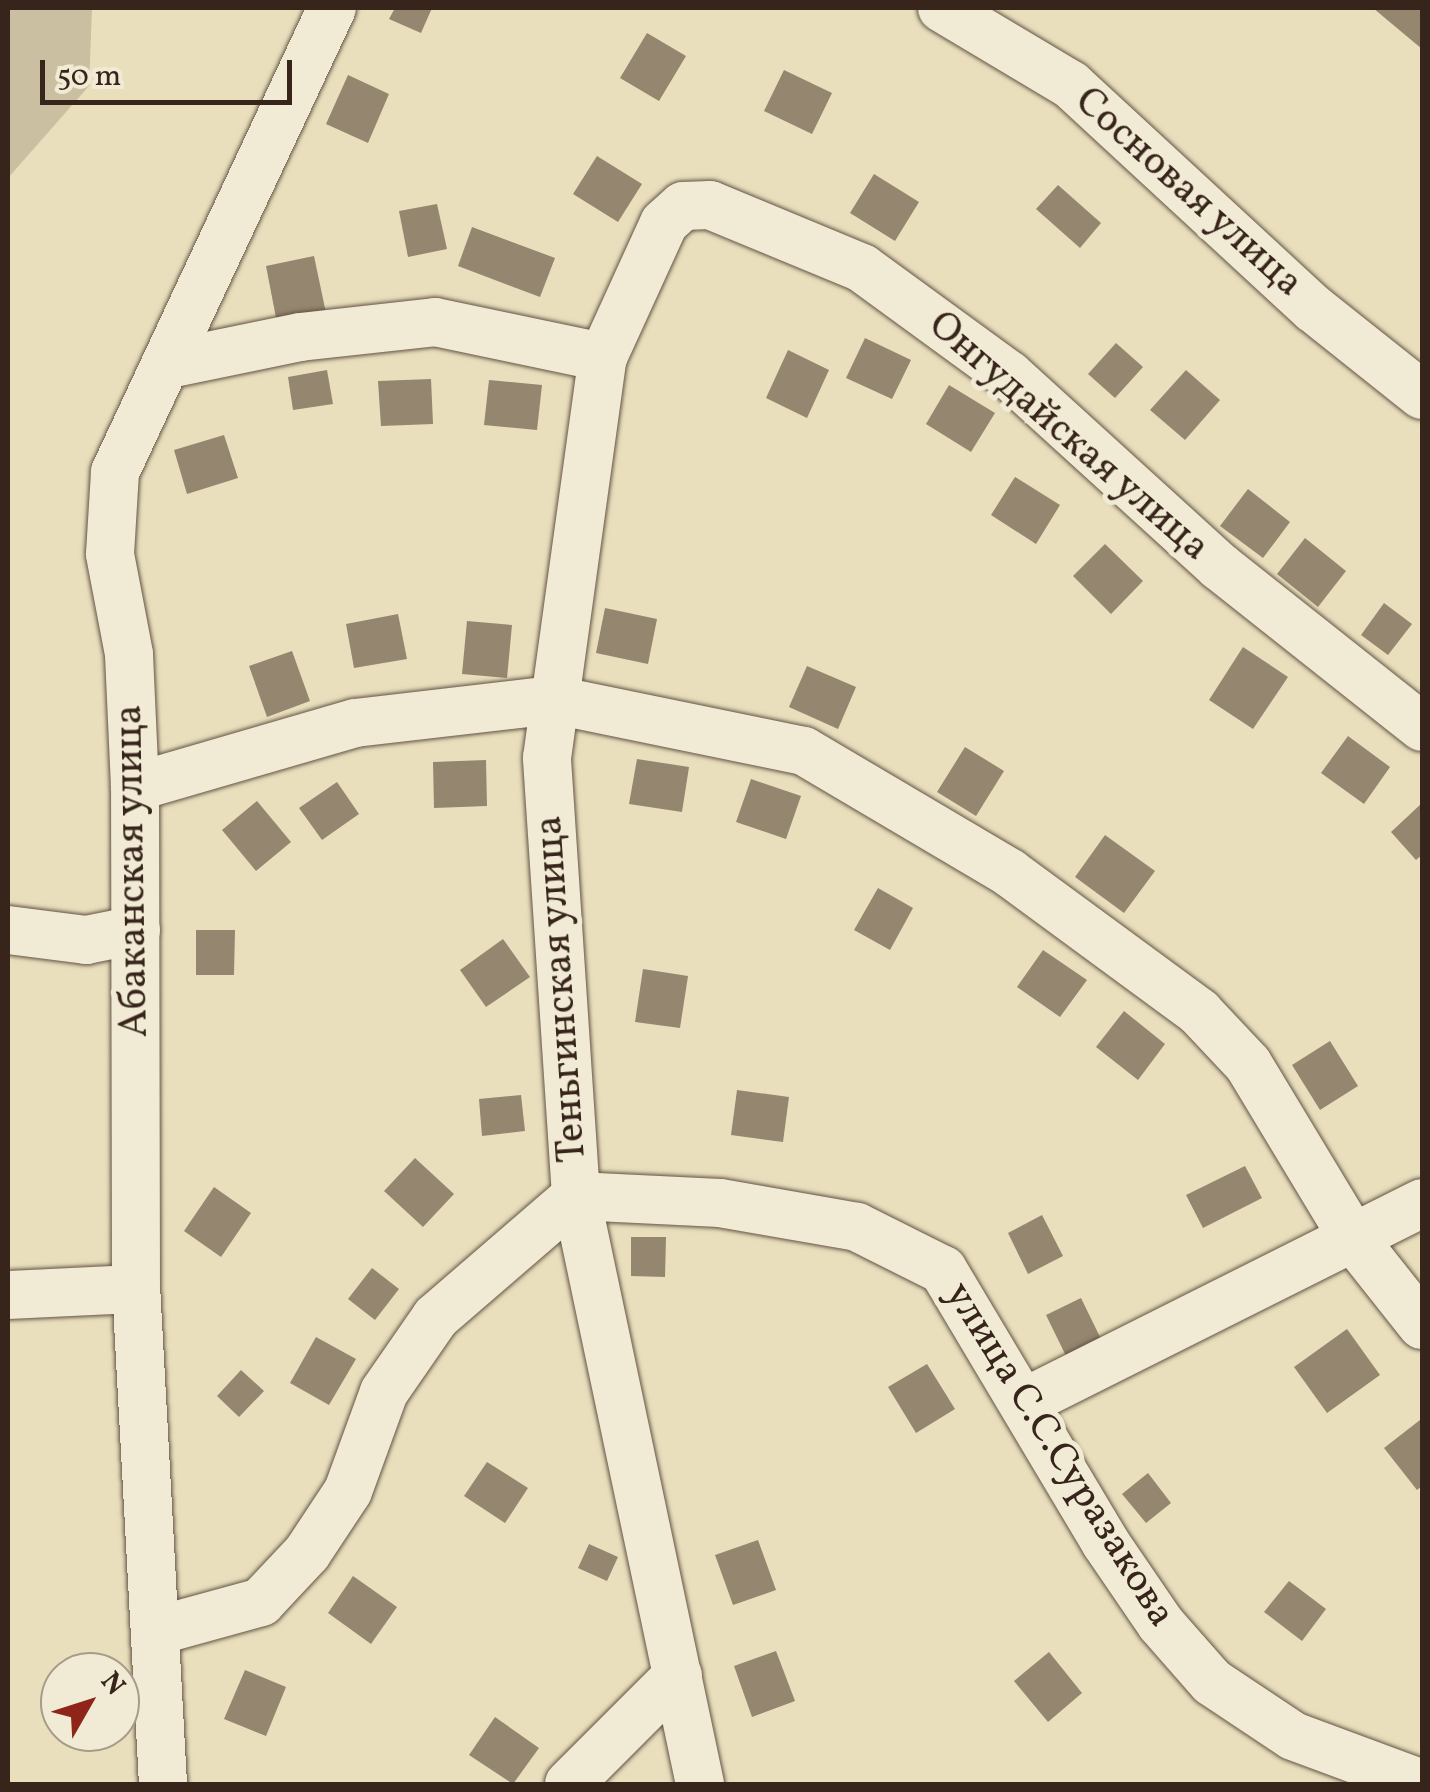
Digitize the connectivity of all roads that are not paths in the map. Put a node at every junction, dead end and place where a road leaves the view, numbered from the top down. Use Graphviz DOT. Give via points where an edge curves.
graph roads {
  1 [pos="332,8"];
  2 [pos="942,8"];
  3 [pos="683,206"];
  4 [pos="603,356"];
  5 [pos="169,364"];
  6 [pos="1422,395"];
  7 [pos="555,700"];
  8 [pos="1422,727"];
  9 [pos="135,787"];
  10 [pos="8,930"];
  11 [pos="136,930"];
  12 [pos="576,1196"];
  13 [pos="1422,1203"];
  14 [pos="1353,1238"];
  15 [pos="136,1289"];
  16 [pos="8,1295"];
  17 [pos="1422,1325"];
  18 [pos="1023,1403"];
  19 [pos="156,1631"];
  20 [pos="678,1675"];
  21 [pos="163,1784"];
  22 [pos="570,1784"];
  23 [pos="700,1784"];
  24 [pos="1422,1784"];
  1 -- 5 [label="street, Абаканская улица"];
  2 -- 6 [label="street, Сосновая улица" via="1071,85 1314,309"];
  3 -- 4 [label="street, Теньгинская улица" via="646,255"];
  3 -- 8 [label="street, Онгудайская улица" via="710,204 862,268 1009,374 1219,566"];
  4 -- 5 [label="street" via="435,322 300,337"];
  4 -- 7 [label="street, Теньгинская улица"];
  5 -- 9 [label="street, Абаканская улица" via="116,472 110,554 129,654"];
  7 -- 9 [label="street" via="354,723"];
  7 -- 12 [label="street, Теньгинская улица" via="547,758"];
  7 -- 14 [label="street" via="804,752 1010,873 1198,1012 1248,1064"];
  9 -- 11 [label="street, Абаканская улица"];
  10 -- 11 [label="street" via="86,940"];
  11 -- 15 [label="street, Абаканская улица"];
  12 -- 18 [label="street, улица С.С.Суразакова" via="720,1203 857,1227 943,1270"];
  12 -- 19 [label="street" via="436,1316 384,1392 348,1491 308,1553 260,1602"];
  12 -- 20 [label="street, Теньгинская улица"];
  13 -- 14 [label="street"];
  14 -- 17 [label="street"];
  14 -- 18 [label="street"];
  15 -- 16 [label="street"];
  15 -- 19 [label="street, Абаканская улица"];
  18 -- 24 [label="street, улица С.С.Суразакова" via="1104,1542 1212,1682 1293,1736"];
  19 -- 21 [label="street, Абаканская улица"];
  20 -- 22 [label="street"];
  20 -- 23 [label="street, Теньгинская улица"];
}
